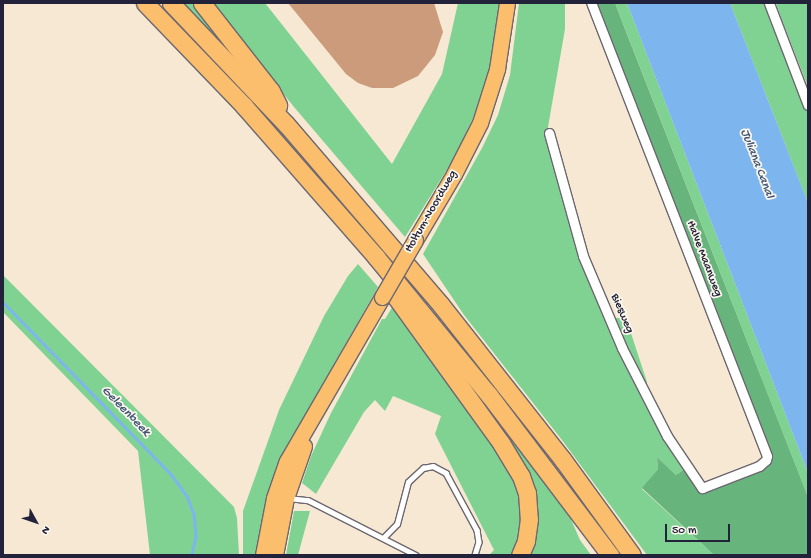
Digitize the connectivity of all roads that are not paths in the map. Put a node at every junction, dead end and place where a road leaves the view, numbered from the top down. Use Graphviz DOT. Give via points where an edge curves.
graph roads {
  1 [pos="145,3"];
  2 [pos="171,3"];
  3 [pos="202,3"];
  4 [pos="507,3"];
  5 [pos="592,3"];
  6 [pos="769,3"];
  7 [pos="808,105"];
  8 [pos="286,124"];
  9 [pos="549,133"];
  10 [pos="359,237"];
  11 [pos="704,488"];
  12 [pos="280,498"];
  13 [pos="384,537"];
  14 [pos="263,555"];
  15 [pos="275,555"];
  16 [pos="416,555"];
  17 [pos="475,555"];
  18 [pos="520,555"];
  19 [pos="610,555"];
  20 [pos="632,555"];
  1 -- 10 [label="highway" via="224,84"];
  2 -- 8 [label="highway"];
  3 -- 8 [label="highway" via="271,91"];
  4 -- 12 [label="main road, Holtum-Noordweg, bridge" via="497,69 480,123 454,174 287,461"];
  5 -- 11 [label="street, Halve Maanweg" via="767,456 760,466"];
  6 -- 7 [label="street"];
  8 -- 20 [label="highway" via="480,353"];
  9 -- 11 [label="street, Biesweg" via="583,256 622,348 667,436 697,482"];
  10 -- 18 [label="highway" via="387,285 501,443 521,476 527,493 529,514 526,541"];
  10 -- 19 [label="highway" via="489,395"];
  12 -- 13 [label="lane" via="308,500"];
  12 -- 14 [label="main road, Holtum-Noordweg"];
  12 -- 15 [label="main road, Holtum-Noordweg"];
  13 -- 16 [label="lane"];
  13 -- 17 [label="lane" via="397,524 408,482 423,468 433,466 446,473 477,530 479,542"];
}
